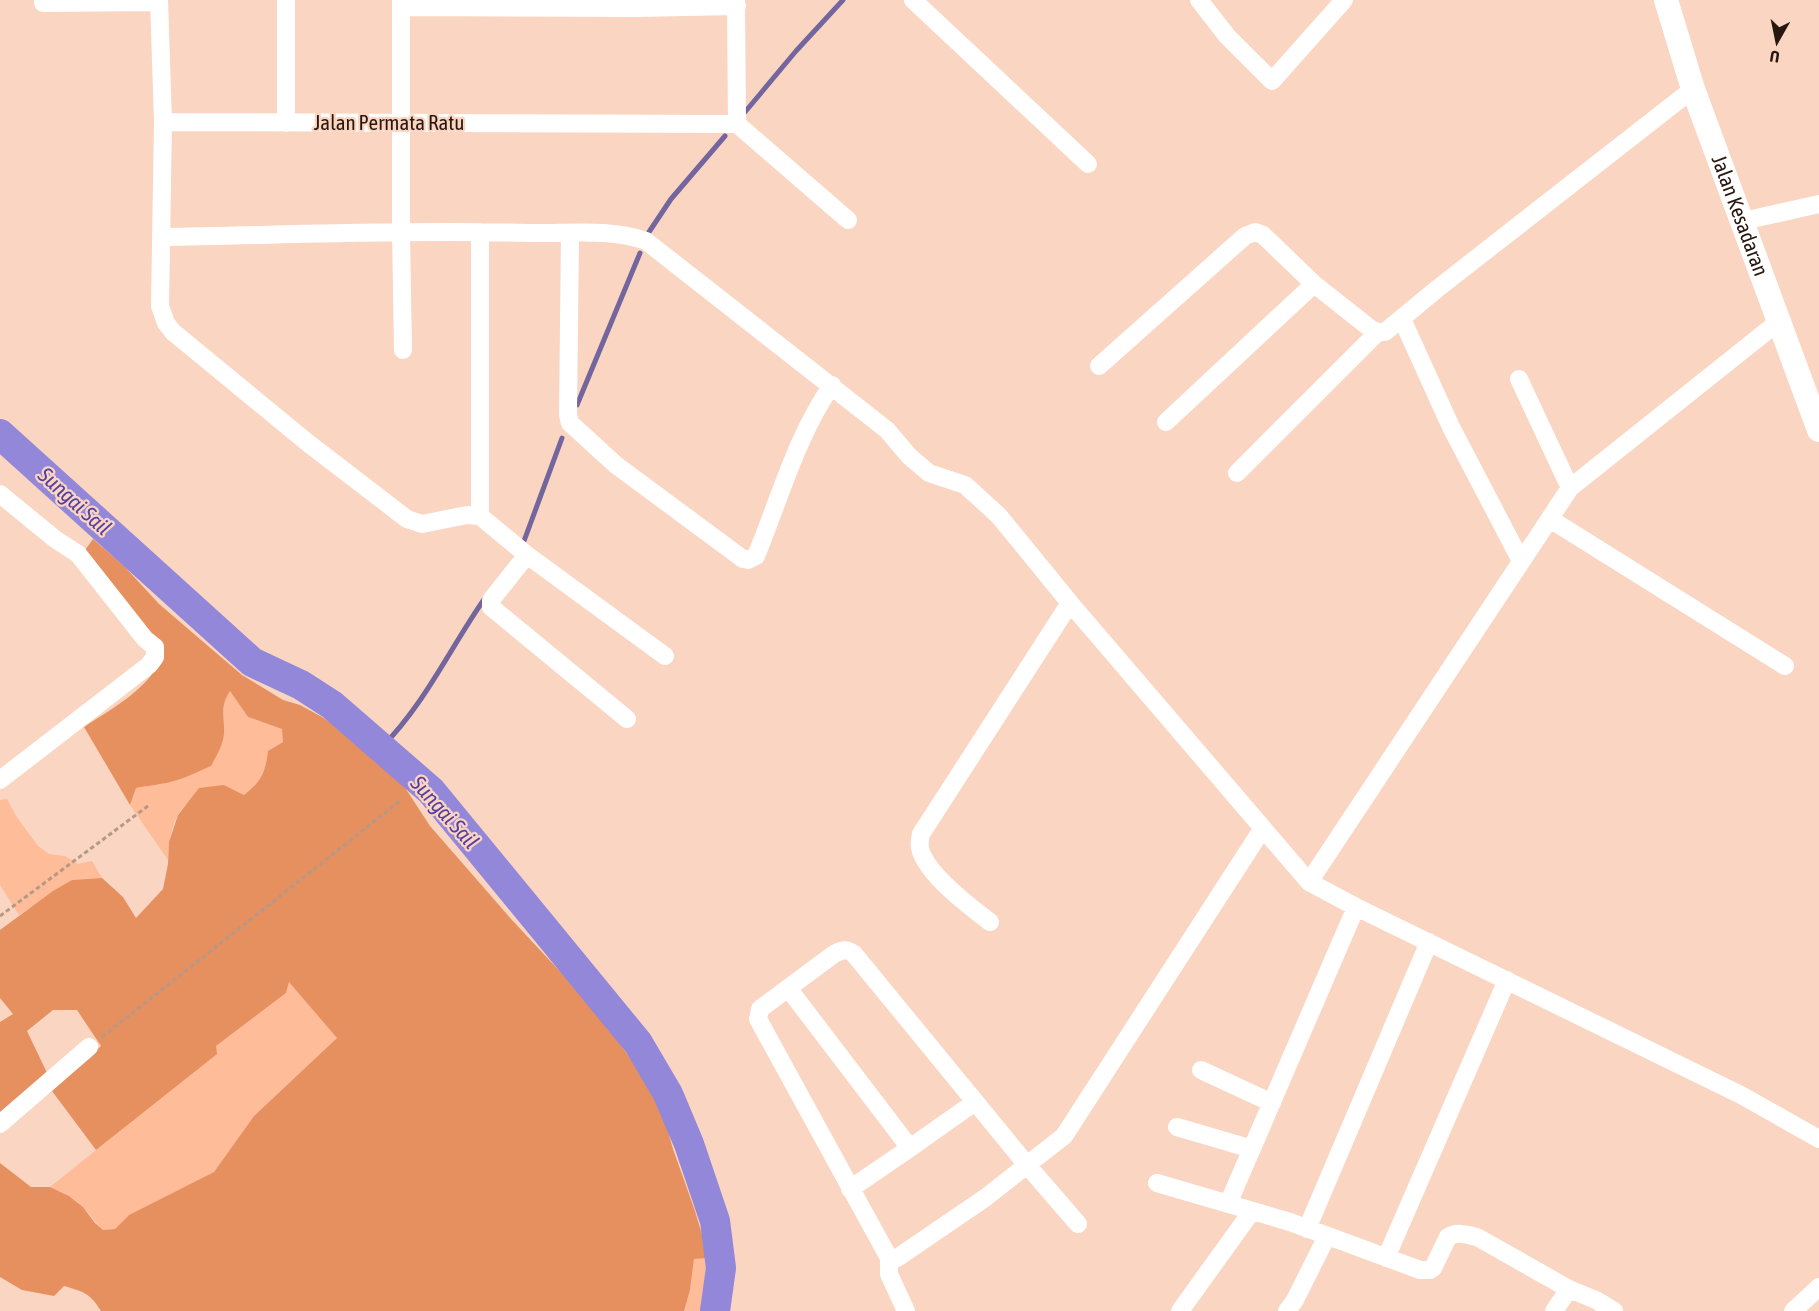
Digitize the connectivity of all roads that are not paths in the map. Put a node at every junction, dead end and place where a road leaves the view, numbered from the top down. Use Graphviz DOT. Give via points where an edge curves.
graph roads {
  1 [pos="43,0"];
  2 [pos="286,0"];
  3 [pos="913,0"];
  4 [pos="1199,0"];
  5 [pos="1344,0"];
  6 [pos="1666,0"];
  7 [pos="159,1"];
  8 [pos="505,3"];
  9 [pos="736,3"];
  10 [pos="401,4"];
  11 [pos="1693,89"];
  12 [pos="163,122"];
  13 [pos="286,123"];
  14 [pos="401,123"];
  15 [pos="737,124"];
  16 [pos="1088,164"];
  17 [pos="1819,204"];
  18 [pos="848,220"];
  19 [pos="1743,221"];
  20 [pos="480,232"];
  21 [pos="400,233"];
  22 [pos="570,234"];
  23 [pos="162,237"];
  24 [pos="1314,284"];
  25 [pos="1402,319"];
  26 [pos="1778,322"];
  27 [pos="1378,332"];
  28 [pos="403,350"];
  29 [pos="1100,366"];
  30 [pos="1519,379"];
  31 [pos="832,385"];
  32 [pos="1166,422"];
  33 [pos="1819,430"];
  34 [pos="1237,473"];
  35 [pos="1570,488"];
  36 [pos="0,494"];
  37 [pos="480,516"];
  38 [pos="1551,519"];
  39 [pos="527,555"];
  40 [pos="1521,561"];
  41 [pos="1070,603"];
  42 [pos="665,656"];
  43 [pos="1785,666"];
  44 [pos="627,719"];
  45 [pos="0,780"];
  46 [pos="1263,828"];
  47 [pos="1309,882"];
  48 [pos="1356,907"];
  49 [pos="990,922"];
  50 [pos="1430,942"];
  51 [pos="1507,980"];
  52 [pos="788,988"];
  53 [pos="89,1047"];
  54 [pos="1201,1070"];
  55 [pos="975,1102"];
  56 [pos="1272,1102"];
  57 [pos="0,1124"];
  58 [pos="1177,1127"];
  59 [pos="1819,1139"];
  60 [pos="910,1148"];
  61 [pos="1252,1149"];
  62 [pos="1027,1165"];
  63 [pos="1157,1183"];
  64 [pos="850,1188"];
  65 [pos="1228,1204"];
  66 [pos="1252,1211"];
  67 [pos="1078,1224"];
  68 [pos="1307,1229"];
  69 [pos="1327,1236"];
  70 [pos="889,1258"];
  71 [pos="1386,1258"];
  72 [pos="1819,1287"];
  73 [pos="1569,1290"];
  74 [pos="906,1311"];
  75 [pos="1180,1311"];
  76 [pos="1287,1311"];
  77 [pos="1554,1311"];
  78 [pos="1614,1311"];
  79 [pos="1792,1311"];
  1 -- 7 [label="street"];
  2 -- 13 [label="street"];
  3 -- 16 [label="street"];
  4 -- 5 [label="street" via="1227,36 1272,81"];
  6 -- 11 [label="street, Jalan Kesadaran"];
  7 -- 12 [label="street"];
  8 -- 9 [label="street" via="636,8"];
  8 -- 10 [label="street"];
  9 -- 15 [label="street"];
  10 -- 14 [label="street"];
  11 -- 19 [label="street, Jalan Kesadaran"];
  11 -- 25 [label="street"];
  12 -- 13 [label="street, Jalan Permata Ratu"];
  12 -- 23 [label="street"];
  13 -- 14 [label="street, Jalan Permata Ratu"];
  14 -- 15 [label="street, Jalan Permata Ratu"];
  14 -- 21 [label="street"];
  15 -- 18 [label="street"];
  17 -- 19 [label="street"];
  19 -- 26 [label="street, Jalan Kesadaran"];
  20 -- 21 [label="street"];
  20 -- 22 [label="street"];
  20 -- 37 [label="street"];
  21 -- 23 [label="street"];
  21 -- 28 [label="street"];
  22 -- 31 [label="street" via="614,232 646,241"];
  22 -- 31 [label="street" via="570,423 616,465 743,558 756,556 796,449"];
  23 -- 37 [label="street" via="160,306 173,332 407,519 422,524"];
  24 -- 27 [label="street"];
  24 -- 29 [label="street" via="1263,235 1250,233"];
  24 -- 32 [label="street"];
  25 -- 27 [label="street" via="1385,332"];
  25 -- 40 [label="street" via="1451,427"];
  26 -- 33 [label="street, Jalan Kesadaran"];
  26 -- 35 [label="street"];
  27 -- 34 [label="street"];
  30 -- 35 [label="street"];
  31 -- 41 [label="street" via="887,430 928,472 964,485 999,516"];
  35 -- 38 [label="street"];
  36 -- 45 [label="street" via="78,554 155,647 155,657"];
  37 -- 39 [label="street"];
  38 -- 40 [label="street"];
  38 -- 43 [label="street"];
  39 -- 42 [label="street"];
  39 -- 44 [label="street" via="491,600 491,607"];
  40 -- 47 [label="street"];
  41 -- 46 [label="street"];
  41 -- 49 [label="street" via="921,834 919,845 925,859 953,894"];
  46 -- 47 [label="street"];
  46 -- 62 [label="street" via="1064,1136"];
  47 -- 48 [label="street"];
  48 -- 50 [label="street"];
  48 -- 56 [label="street"];
  50 -- 51 [label="street"];
  50 -- 68 [label="street"];
  51 -- 59 [label="street" via="1741,1095"];
  51 -- 71 [label="street"];
  52 -- 55 [label="street" via="834,954 849,950"];
  52 -- 60 [label="street"];
  52 -- 64 [label="street" via="760,1010 758,1019"];
  53 -- 57 [label="street"];
  54 -- 56 [label="street"];
  55 -- 60 [label="street"];
  55 -- 62 [label="street"];
  56 -- 61 [label="street"];
  58 -- 61 [label="street"];
  60 -- 64 [label="street"];
  61 -- 65 [label="street"];
  62 -- 67 [label="street"];
  62 -- 70 [label="street" via="906,1252"];
  63 -- 65 [label="street"];
  64 -- 70 [label="street"];
  65 -- 66 [label="street"];
  66 -- 68 [label="street"];
  66 -- 75 [label="street"];
  68 -- 69 [label="street"];
  69 -- 71 [label="street"];
  69 -- 76 [label="street"];
  70 -- 74 [label="street" via="890,1274"];
  71 -- 73 [label="street" via="1430,1270 1448,1237 1463,1234 1477,1237"];
  72 -- 79 [label="street"];
  73 -- 77 [label="street"];
  73 -- 78 [label="street"];
}
